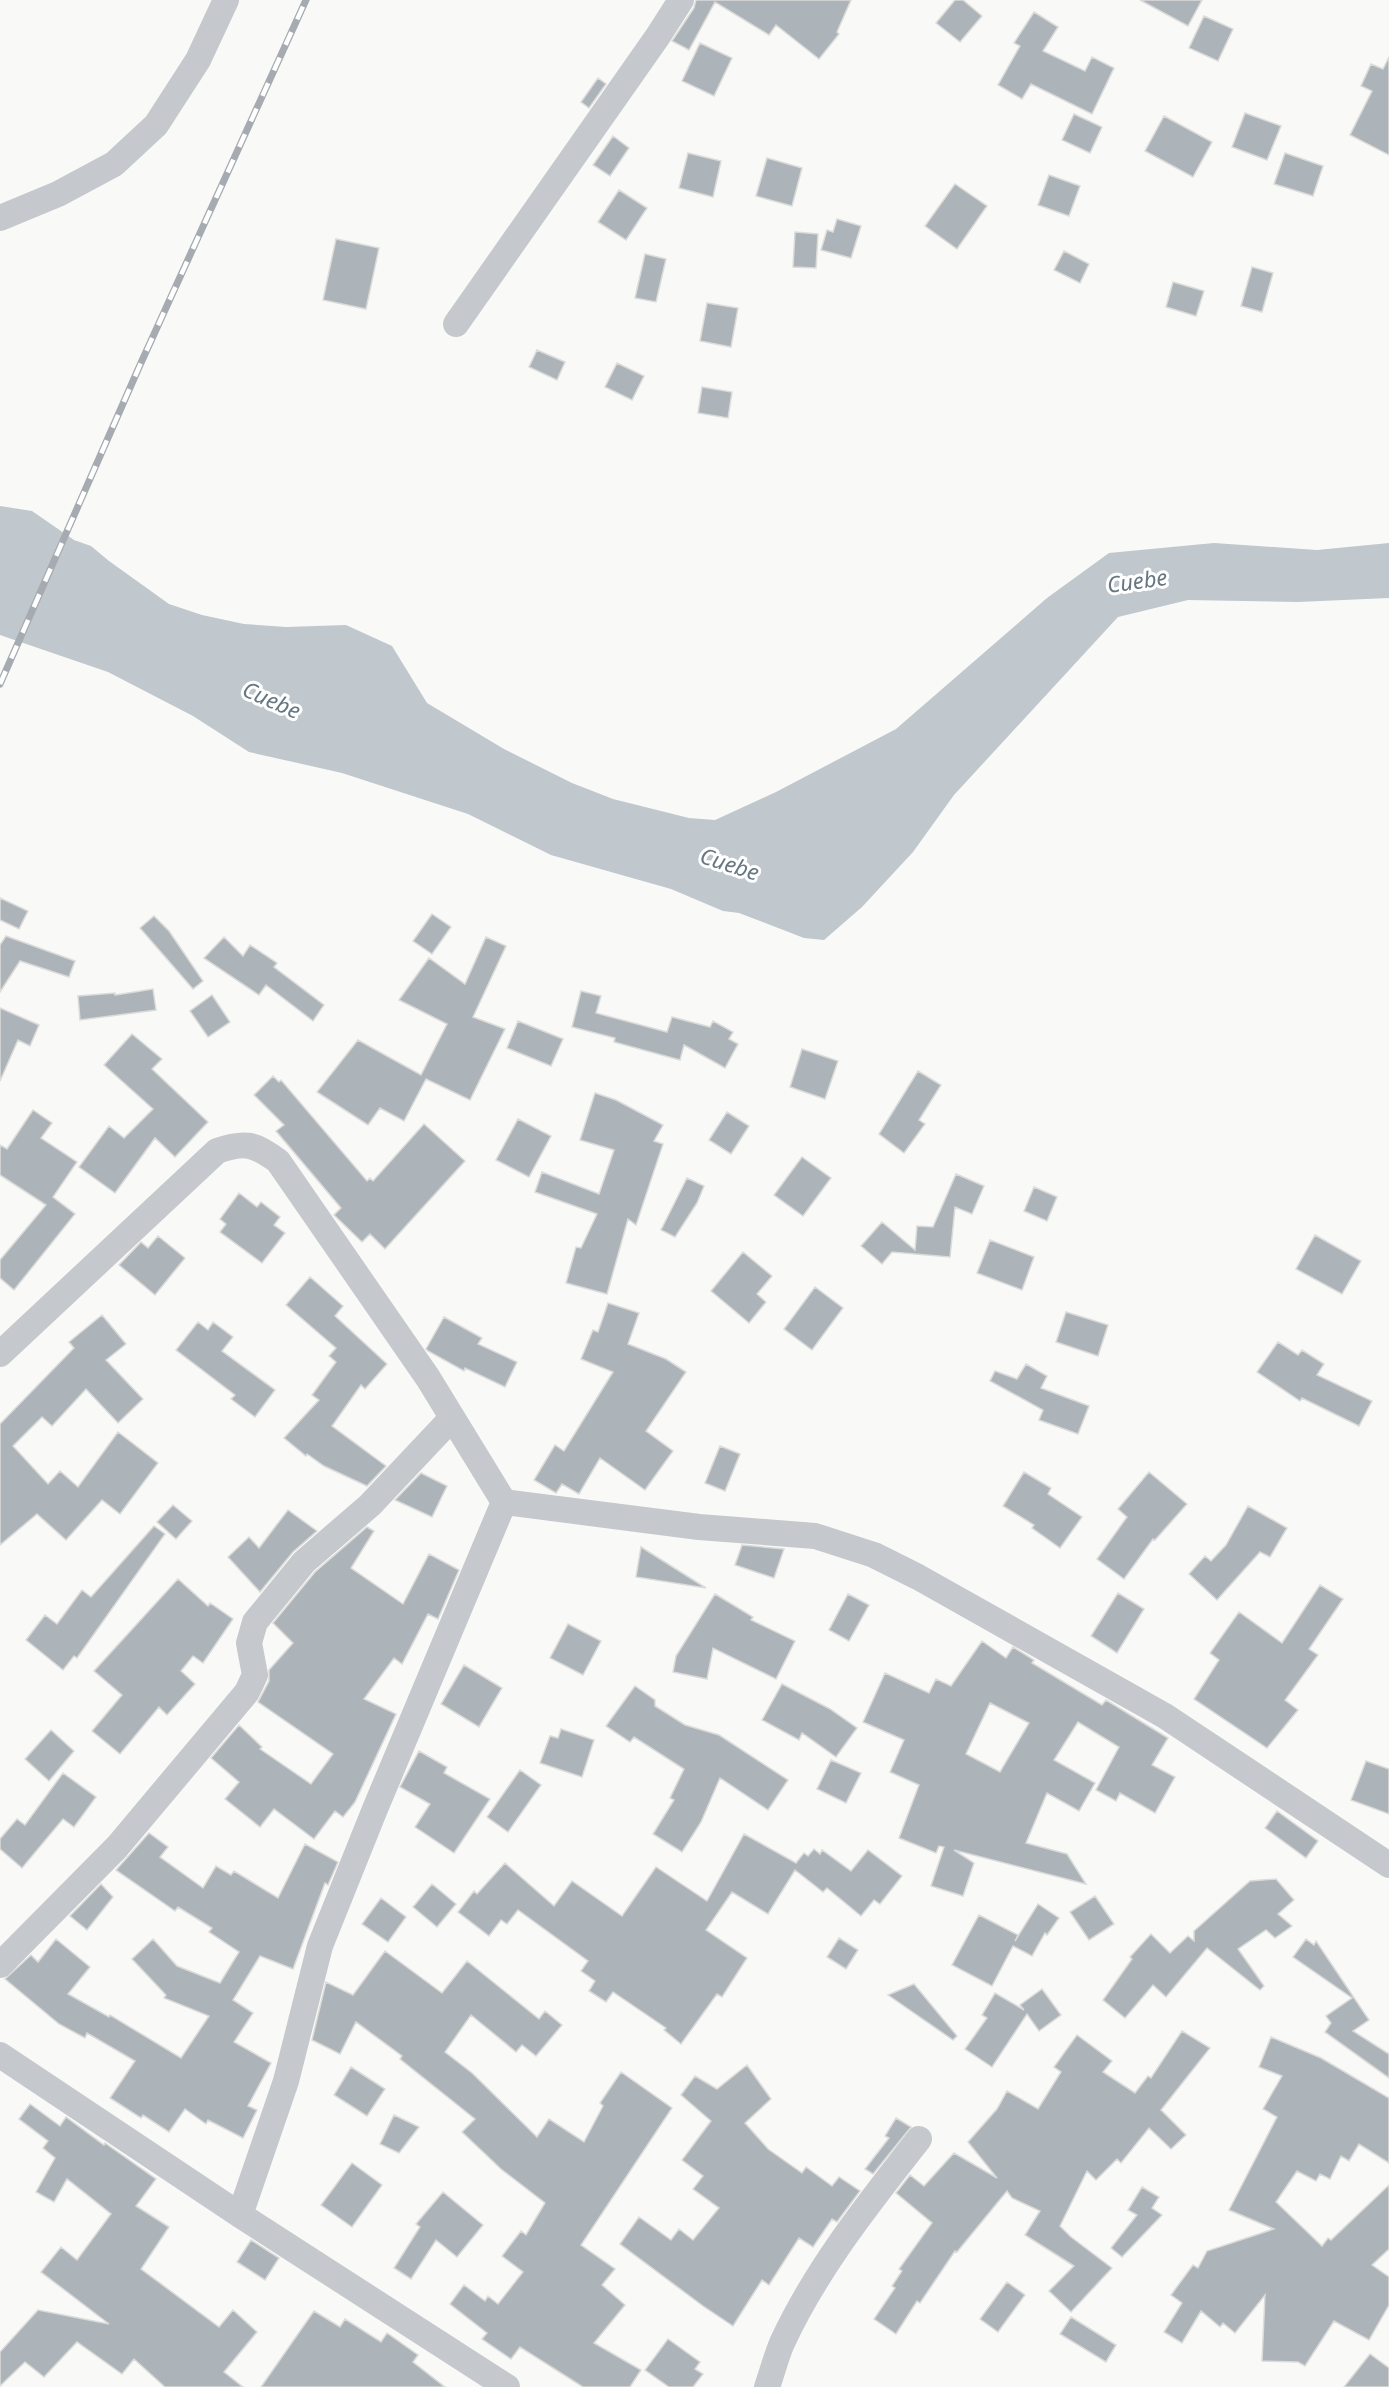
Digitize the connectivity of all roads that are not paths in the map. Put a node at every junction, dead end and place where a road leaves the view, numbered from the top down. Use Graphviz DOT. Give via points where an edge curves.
graph roads {
  1 [pos="226,0"];
  2 [pos="681,0"];
  3 [pos="0,218"];
  4 [pos="456,324"];
  5 [pos="0,1354"];
  6 [pos="452,1418"];
  7 [pos="504,1502"];
  8 [pos="1389,1865"];
  9 [pos="0,1965"];
  10 [pos="0,2055"];
  11 [pos="919,2139"];
  12 [pos="240,2215"];
  13 [pos="507,2387"];
  14 [pos="767,2387"];
  1 -- 3 [label="street" via="198,60 148,132 114,164 58,194"];
  2 -- 4 [label="street"];
  5 -- 6 [label="street" via="217,1151 239,1144 258,1147 278,1161"];
  6 -- 7 [label="street"];
  6 -- 9 [label="street" via="370,1505 304,1562 255,1622 249,1642 255,1675 247,1692 117,1847"];
  7 -- 8 [label="street" via="699,1527 815,1536 874,1555 1165,1716"];
  7 -- 12 [label="street" via="320,1946 286,2081"];
  10 -- 12 [label="street"];
  11 -- 14 [label="street" via="864,2209 813,2286 782,2343"];
  12 -- 13 [label="street"];
}
